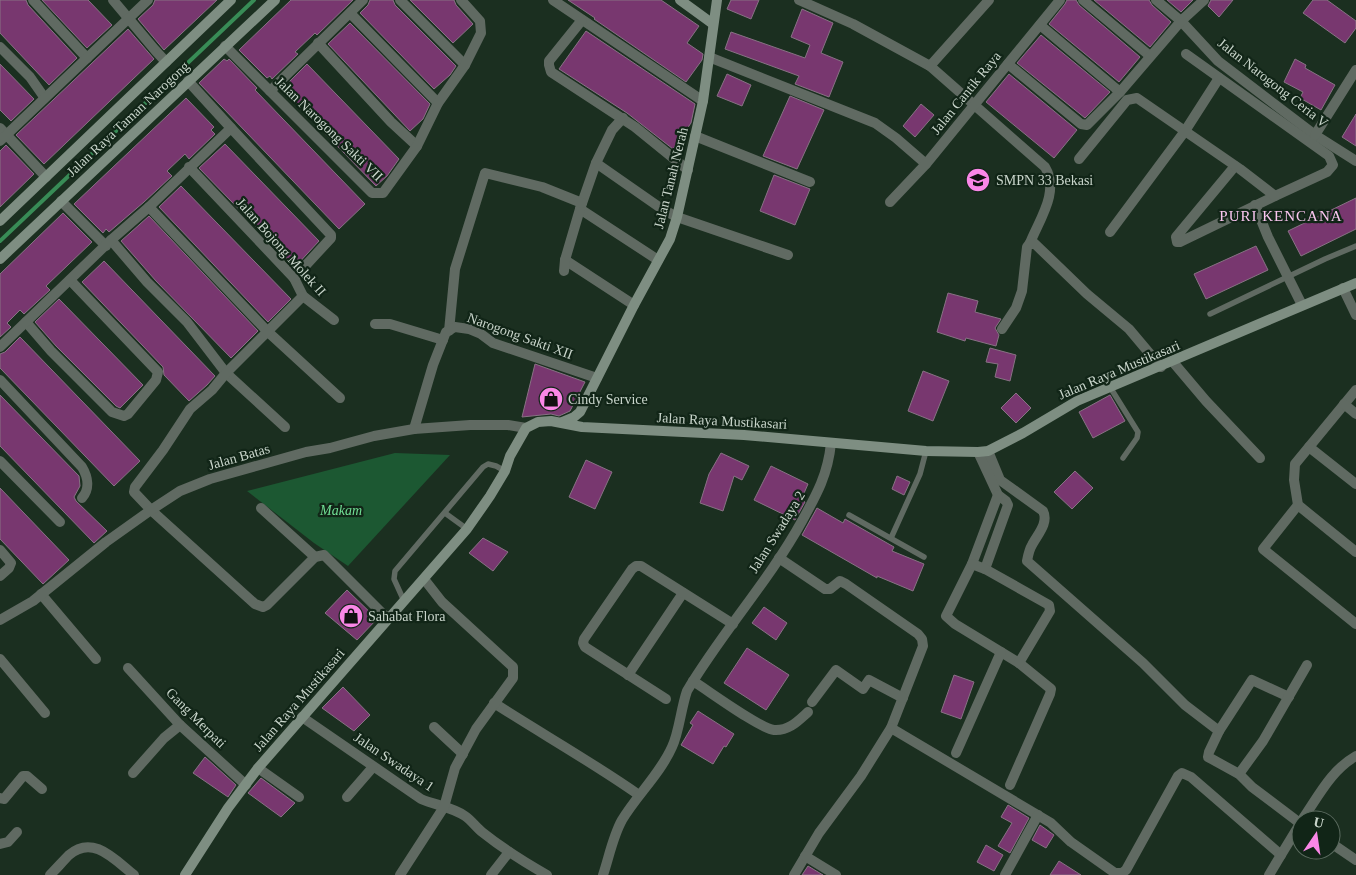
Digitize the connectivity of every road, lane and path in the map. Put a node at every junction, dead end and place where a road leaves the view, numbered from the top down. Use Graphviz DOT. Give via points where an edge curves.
graph roads {
  1 [pos="33,0"];
  2 [pos="112,0"];
  3 [pos="148,0"];
  4 [pos="231,0"];
  5 [pos="275,0"];
  6 [pos="363,0"];
  7 [pos="400,0"];
  8 [pos="461,0"];
  9 [pos="680,0"];
  10 [pos="717,0"];
  11 [pos="799,0"];
  12 [pos="989,0"];
  13 [pos="1060,0"];
  14 [pos="1083,0"];
  15 [pos="1156,0"];
  16 [pos="1204,0"];
  17 [pos="559,2"];
  18 [pos="350,13"];
  19 [pos="128,17"];
  20 [pos="582,20"];
  21 [pos="1181,22"];
  22 [pos="713,24"];
  23 [pos="1040,25"];
  24 [pos="318,43"];
  25 [pos="225,46"];
  26 [pos="0,47"];
  27 [pos="1186,54"];
  28 [pos="1150,56"];
  29 [pos="709,57"];
  30 [pos="87,58"];
  31 [pos="166,62"];
  32 [pos="1008,64"];
  33 [pos="465,65"];
  34 [pos="930,66"];
  35 [pos="1356,70"];
  36 [pos="1219,78"];
  37 [pos="188,81"];
  38 [pos="270,91"];
  39 [pos="1120,92"];
  40 [pos="44,97"];
  41 [pos="703,101"];
  42 [pos="438,103"];
  43 [pos="974,106"];
  44 [pos="623,118"];
  45 [pos="231,128"];
  46 [pos="1185,131"];
  47 [pos="2,134"];
  48 [pos="1315,135"];
  49 [pos="695,136"];
  50 [pos="416,146"];
  51 [pos="1079,159"];
  52 [pos="1356,161"];
  53 [pos="596,163"];
  54 [pos="926,164"];
  55 [pos="1235,166"];
  56 [pos="189,167"];
  57 [pos="688,170"];
  58 [pos="46,177"];
  59 [pos="810,182"];
  60 [pos="1275,196"];
  61 [pos="61,201"];
  62 [pos="890,202"];
  63 [pos="1255,205"];
  64 [pos="581,206"];
  65 [pos="149,207"];
  66 [pos="677,217"];
  67 [pos="0,221"];
  68 [pos="1110,232"];
  69 [pos="108,243"];
  70 [pos="1030,243"];
  71 [pos="1356,246"];
  72 [pos="788,255"];
  73 [pos="0,259"];
  74 [pos="565,260"];
  75 [pos="658,260"];
  76 [pos="564,271"];
  77 [pos="1288,276"];
  78 [pos="294,278"];
  79 [pos="70,280"];
  80 [pos="1356,283"];
  81 [pos="1343,288"];
  82 [pos="303,296"];
  83 [pos="634,305"];
  84 [pos="1302,305"];
  85 [pos="1210,314"];
  86 [pos="1356,315"];
  87 [pos="334,320"];
  88 [pos="26,322"];
  89 [pos="375,324"];
  90 [pos="1002,329"];
  91 [pos="267,331"];
  92 [pos="449,331"];
  93 [pos="443,340"];
  94 [pos="0,347"];
  95 [pos="1173,362"];
  96 [pos="1161,367"];
  97 [pos="226,373"];
  98 [pos="597,378"];
  99 [pos="0,380"];
  100 [pos="1110,387"];
  101 [pos="1356,390"];
  102 [pos="340,398"];
  103 [pos="1344,404"];
  104 [pos="1356,414"];
  105 [pos="562,422"];
  106 [pos="285,427"];
  107 [pos="526,428"];
  108 [pos="414,429"];
  109 [pos="831,443"];
  110 [pos="1309,447"];
  111 [pos="926,451"];
  112 [pos="983,451"];
  113 [pos="1123,458"];
  114 [pos="1260,458"];
  115 [pos="0,461"];
  116 [pos="505,471"];
  117 [pos="1356,484"];
  118 [pos="998,495"];
  119 [pos="82,498"];
  120 [pos="1298,505"];
  121 [pos="261,508"];
  122 [pos="151,510"];
  123 [pos="445,513"];
  124 [pos="849,516"];
  125 [pos="60,522"];
  126 [pos="466,529"];
  127 [pos="891,538"];
  128 [pos="0,550"];
  129 [pos="1356,552"];
  130 [pos="315,557"];
  131 [pos="924,557"];
  132 [pos="779,558"];
  133 [pos="972,564"];
  134 [pos="985,569"];
  135 [pos="0,576"];
  136 [pos="424,579"];
  137 [pos="682,593"];
  138 [pos="41,594"];
  139 [pos="404,601"];
  140 [pos="388,619"];
  141 [pos="0,620"];
  142 [pos="1356,624"];
  143 [pos="731,626"];
  144 [pos="1001,652"];
  145 [pos="0,659"];
  146 [pos="96,659"];
  147 [pos="1019,663"];
  148 [pos="1307,665"];
  149 [pos="128,668"];
  150 [pos="628,675"];
  151 [pos="693,681"];
  152 [pos="1289,697"];
  153 [pos="903,698"];
  154 [pos="666,699"];
  155 [pos="494,703"];
  156 [pos="45,713"];
  157 [pos="302,717"];
  158 [pos="180,725"];
  159 [pos="434,727"];
  160 [pos="891,728"];
  161 [pos="1219,731"];
  162 [pos="956,753"];
  163 [pos="463,754"];
  164 [pos="1356,756"];
  165 [pos="373,767"];
  166 [pos="258,768"];
  167 [pos="132,773"];
  168 [pos="1239,774"];
  169 [pos="246,784"];
  170 [pos="1010,785"];
  171 [pos="42,789"];
  172 [pos="639,795"];
  173 [pos="299,797"];
  174 [pos="347,797"];
  175 [pos="0,798"];
  176 [pos="444,807"];
  177 [pos="1309,810"];
  178 [pos="1038,815"];
  179 [pos="1291,815"];
  180 [pos="17,832"];
  181 [pos="1291,838"];
  182 [pos="0,844"];
  183 [pos="1341,850"];
  184 [pos="509,852"];
  185 [pos="1281,855"];
  186 [pos="805,856"];
  187 [pos="1356,860"];
  188 [pos="50,875"];
  189 [pos="134,875"];
  190 [pos="185,875"];
  191 [pos="400,875"];
  192 [pos="492,875"];
  193 [pos="547,875"];
  194 [pos="603,875"];
  195 [pos="794,875"];
  196 [pos="836,875"];
  197 [pos="1006,875"];
  198 [pos="1269,875"];
  1 -- 30 [label="street"];
  2 -- 19 [label="street"];
  3 -- 19 [label="street"];
  4 -- 31 [label="main road, Jalan Raya Taman Narogong"];
  5 -- 25 [label="main road, Jalan Raya Taman Narogong"];
  6 -- 18 [label="street"];
  7 -- 33 [label="street"];
  8 -- 33 [label="street, Jalan Narogong Sakti VII" via="480,22 481,33"];
  9 -- 22 [label="main road"];
  10 -- 22 [label="main road, Jalan Tanah Nerah"];
  11 -- 34 [label="street" via="853,24"];
  12 -- 34 [label="street"];
  13 -- 23 [label="street, Jalan Cantik Raya"];
  14 -- 28 [label="street"];
  15 -- 21 [label="street, Jalan Narogong Ceria V"];
  16 -- 21 [label="street"];
  17 -- 20 [label="street"];
  18 -- 24 [label="street"];
  18 -- 42 [label="street"];
  19 -- 30 [label="street"];
  19 -- 31 [label="street"];
  20 -- 41 [label="street"];
  20 -- 44 [label="street" via="548,65 551,72"];
  21 -- 28 [label="street"];
  21 -- 48 [label="street, Jalan Narogong Ceria V" via="1218,60"];
  22 -- 29 [label="main road, Jalan Tanah Nerah"];
  23 -- 32 [label="street, Jalan Cantik Raya"];
  23 -- 39 [label="street"];
  24 -- 38 [label="street"];
  24 -- 50 [label="street"];
  25 -- 37 [label="main road, Jalan Raya Taman Narogong"];
  25 -- 38 [label="street, Jalan Narogong Sakti VII"];
  26 -- 40 [label="street" via="30,77"];
  27 -- 36 [label="street"];
  28 -- 39 [label="street"];
  29 -- 41 [label="main road, Jalan Tanah Nerah"];
  29 -- 54 [label="street" via="875,123"];
  30 -- 40 [label="street"];
  31 -- 58 [label="main road, Jalan Raya Taman Narogong"];
  32 -- 39 [label="street" via="1083,125 1089,124"];
  32 -- 43 [label="street, Jalan Cantik Raya"];
  33 -- 42 [label="street, Jalan Narogong Sakti VII"];
  34 -- 43 [label="street"];
  35 -- 48 [label="street"];
  36 -- 46 [label="street"];
  36 -- 60 [label="street" via="1331,160 1332,167 1327,172"];
  37 -- 45 [label="street"];
  37 -- 61 [label="main road, Jalan Raya Taman Narogong"];
  38 -- 50 [label="street, Jalan Narogong Sakti VII" via="372,193 383,193"];
  40 -- 47 [label="street"];
  41 -- 49 [label="main road, Jalan Tanah Nerah"];
  42 -- 50 [label="street, Jalan Narogong Sakti VII"];
  43 -- 54 [label="street, Jalan Cantik Raya"];
  43 -- 70 [label="street" via="1047,171 1049,197"];
  44 -- 53 [label="street" via="608,135"];
  44 -- 57 [label="street"];
  45 -- 56 [label="street"];
  45 -- 78 [label="street" via="330,235 331,238"];
  46 -- 51 [label="street" via="1140,100 1130,99"];
  46 -- 55 [label="street"];
  46 -- 68 [label="street"];
  47 -- 58 [label="street"];
  48 -- 52 [label="street, Jalan Narogong Ceria V"];
  49 -- 57 [label="main road, Jalan Tanah Nerah"];
  49 -- 59 [label="street"];
  53 -- 64 [label="street"];
  53 -- 66 [label="street"];
  54 -- 62 [label="street, Jalan Cantik Raya"];
  55 -- 60 [label="street"];
  55 -- 63 [label="street" via="1176,240 1180,242"];
  56 -- 65 [label="street"];
  56 -- 78 [label="street, Jalan Bojong Molek II"];
  57 -- 66 [label="main road, Jalan Tanah Nerah"];
  58 -- 67 [label="main road, Jalan Raya Taman Narogong"];
  60 -- 63 [label="street"];
  61 -- 69 [label="street"];
  61 -- 73 [label="main road, Jalan Raya Taman Narogong"];
  63 -- 77 [label="street"];
  64 -- 74 [label="street"];
  64 -- 75 [label="street"];
  64 -- 92 [label="street" via="542,187 485,173 456,269"];
  65 -- 69 [label="street"];
  65 -- 91 [label="street"];
  66 -- 72 [label="street"];
  66 -- 75 [label="main road, Jalan Tanah Nerah"];
  69 -- 79 [label="street"];
  69 -- 97 [label="street" via="187,322"];
  70 -- 90 [label="street" via="1022,291 1016,308"];
  70 -- 96 [label="street" via="1034,243 1129,329"];
  71 -- 77 [label="lane"];
  74 -- 76 [label="street"];
  74 -- 83 [label="street"];
  75 -- 83 [label="main road, Jalan Tanah Nerah"];
  77 -- 84 [label="street"];
  77 -- 85 [label="lane"];
  78 -- 82 [label="street, Jalan Bojong Molek II"];
  79 -- 88 [label="street"];
  79 -- 88 [label="street" via="158,372 156,380 128,414 112,412"];
  80 -- 81 [label="main road, Jalan Raya Mustikasari"];
  81 -- 84 [label="main road, Jalan Raya Mustikasari"];
  81 -- 86 [label="street"];
  82 -- 87 [label="street, Jalan Bojong Molek II"];
  82 -- 91 [label="street"];
  83 -- 98 [label="main road, Jalan Tanah Nerah"];
  84 -- 95 [label="main road, Jalan Raya Mustikasari"];
  88 -- 94 [label="street"];
  89 -- 93 [label="street" via="390,324"];
  91 -- 97 [label="street"];
  91 -- 102 [label="street"];
  92 -- 93 [label="street, Narogong Sakti XII"];
  92 -- 98 [label="street, Narogong Sakti XII" via="455,327 469,328 493,343"];
  93 -- 108 [label="street, Narogong Sakti XII"];
  95 -- 96 [label="main road, Jalan Raya Mustikasari"];
  95 -- 114 [label="street"];
  96 -- 100 [label="main road, Jalan Raya Mustikasari"];
  97 -- 106 [label="street"];
  97 -- 122 [label="street" via="190,409 135,486 136,495"];
  98 -- 105 [label="main road, Jalan Tanah Nerah" via="580,412"];
  99 -- 119 [label="street" via="86,472 88,486"];
  100 -- 112 [label="main road, Jalan Raya Mustikasari"];
  100 -- 113 [label="lane" via="1138,432"];
  101 -- 103 [label="street"];
  103 -- 104 [label="street"];
  103 -- 110 [label="street"];
  105 -- 107 [label="main road, Jalan Raya Mustikasari" via="538,422"];
  105 -- 109 [label="main road, Jalan Raya Mustikasari" via="582,427"];
  107 -- 108 [label="street, Jalan Batas" via="470,425"];
  107 -- 116 [label="main road, Jalan Raya Mustikasari"];
  108 -- 122 [label="street, Jalan Batas" via="306,452 210,479 180,491"];
  109 -- 111 [label="main road, Jalan Raya Mustikasari"];
  109 -- 132 [label="street, Jalan Swadaya 2" via="820,490"];
  110 -- 117 [label="street"];
  110 -- 120 [label="street" via="1294,464"];
  111 -- 112 [label="main road, Jalan Raya Mustikasari"];
  111 -- 127 [label="lane" via="920,474"];
  112 -- 118 [label="street"];
  112 -- 161 [label="street" via="1000,480 1045,516 1027,561 1185,705"];
  115 -- 125 [label="street"];
  116 -- 123 [label="lane" via="488,464 483,467"];
  116 -- 126 [label="main road, Jalan Raya Mustikasari"];
  118 -- 133 [label="street"];
  118 -- 134 [label="street" via="1008,506"];
  120 -- 129 [label="street"];
  120 -- 142 [label="street" via="1264,549"];
  121 -- 130 [label="street"];
  122 -- 130 [label="street" via="255,604 263,607"];
  122 -- 138 [label="street, Jalan Batas"];
  123 -- 126 [label="lane"];
  123 -- 139 [label="lane" via="395,571 394,579"];
  124 -- 127 [label="lane"];
  126 -- 136 [label="main road, Jalan Raya Mustikasari"];
  127 -- 131 [label="lane"];
  128 -- 135 [label="street" via="11,564"];
  130 -- 140 [label="street" via="324,556"];
  132 -- 143 [label="street, Jalan Swadaya 2"];
  132 -- 153 [label="street" via="826,589 840,581 846,584 918,634 923,646"];
  133 -- 134 [label="street"];
  133 -- 144 [label="street" via="946,618"];
  134 -- 147 [label="street" via="1049,605 1050,612"];
  136 -- 139 [label="main road, Jalan Raya Mustikasari"];
  136 -- 155 [label="street" via="442,602 513,667 513,678"];
  137 -- 143 [label="street"];
  137 -- 150 [label="street"];
  137 -- 150 [label="street" via="641,566 636,566 584,639 585,647"];
  138 -- 141 [label="street, Jalan Batas"];
  138 -- 146 [label="street"];
  139 -- 140 [label="main road, Jalan Raya Mustikasari"];
  140 -- 157 [label="main road, Jalan Raya Mustikasari"];
  143 -- 151 [label="street"];
  144 -- 147 [label="street"];
  144 -- 162 [label="street"];
  145 -- 156 [label="street"];
  147 -- 170 [label="street" via="1051,691"];
  148 -- 152 [label="street"];
  149 -- 158 [label="street, Gang Merpati"];
  150 -- 154 [label="street"];
  151 -- 153 [label="street" via="774,730 792,726 836,670 863,689 869,680"];
  151 -- 172 [label="street" via="681,708 673,746"];
  152 -- 161 [label="street" via="1252,680"];
  152 -- 168 [label="street"];
  153 -- 160 [label="street"];
  155 -- 163 [label="street"];
  155 -- 172 [label="street" via="592,762"];
  157 -- 165 [label="street, Jalan Swadaya 1"];
  157 -- 166 [label="main road, Jalan Raya Mustikasari"];
  158 -- 167 [label="street"];
  158 -- 169 [label="street, Gang Merpati"];
  159 -- 163 [label="street"];
  160 -- 178 [label="street"];
  160 -- 186 [label="street" via="862,776"];
  161 -- 168 [label="street" via="1208,757"];
  163 -- 176 [label="street" via="455,768"];
  164 -- 177 [label="street" via="1334,774"];
  165 -- 174 [label="street"];
  165 -- 176 [label="street, Jalan Swadaya 1" via="421,799"];
  166 -- 169 [label="main road, Jalan Raya Mustikasari"];
  166 -- 173 [label="street"];
  168 -- 179 [label="street"];
  169 -- 190 [label="main road, Jalan Raya Mustikasari"];
  171 -- 175 [label="street" via="23,776 4,799"];
  172 -- 194 [label="street" via="621,823"];
  176 -- 184 [label="street, Jalan Swadaya 1" via="466,816"];
  176 -- 191 [label="street"];
  178 -- 185 [label="street" via="1112,872 1122,873 1178,776 1185,774"];
  178 -- 197 [label="street"];
  180 -- 182 [label="street" via="8,842"];
  181 -- 185 [label="street"];
  183 -- 187 [label="street"];
  184 -- 192 [label="street"];
  184 -- 193 [label="street, Jalan Swadaya 1"];
  185 -- 198 [label="street"];
  186 -- 195 [label="street"];
  186 -- 196 [label="street"];
  188 -- 189 [label="street" via="70,853 92,846"];
}
